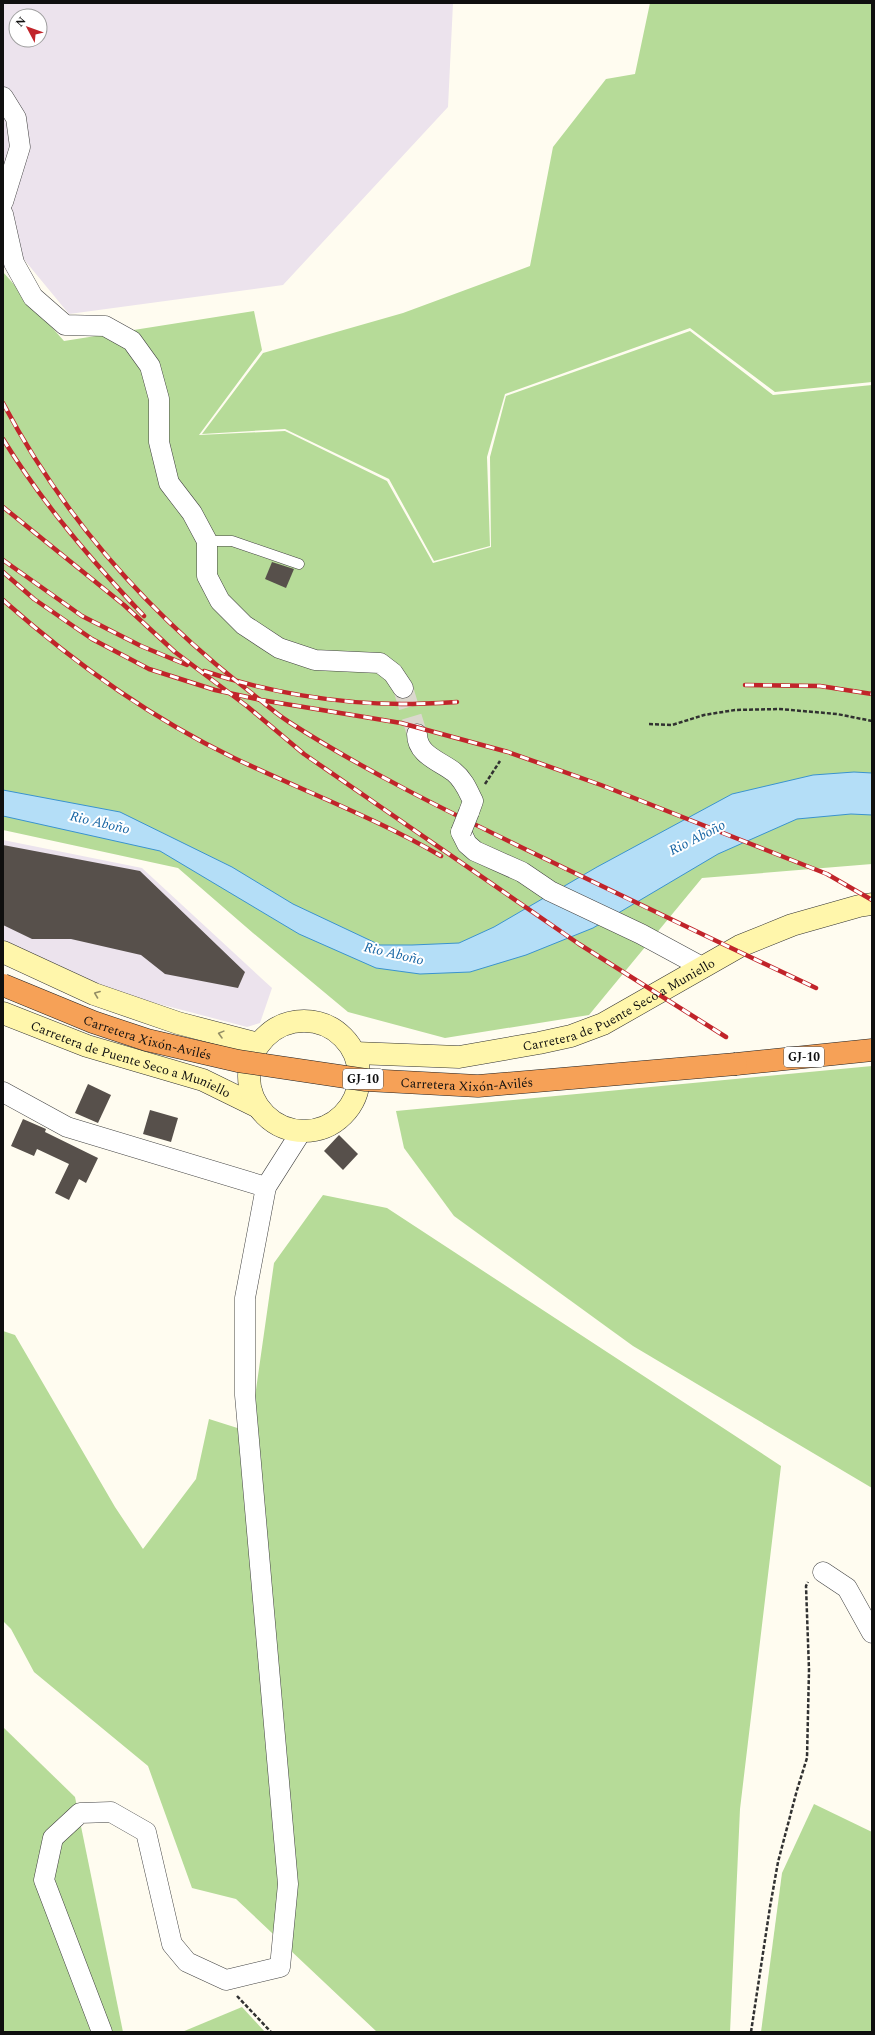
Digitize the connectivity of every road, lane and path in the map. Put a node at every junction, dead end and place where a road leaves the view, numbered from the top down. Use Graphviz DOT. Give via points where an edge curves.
graph roads {
  1 [pos="3,97"];
  2 [pos="3,202"];
  3 [pos="3,214"];
  4 [pos="207,541"];
  5 [pos="299,564"];
  6 [pos="403,688"];
  7 [pos="872,721"];
  8 [pos="649,724"];
  9 [pos="417,734"];
  10 [pos="500,761"];
  11 [pos="471,807"];
  12 [pos="872,904"];
  13 [pos="3,952"];
  14 [pos="702,967"];
  15 [pos="3,985"];
  16 [pos="3,1013"];
  17 [pos="258,1044"];
  18 [pos="872,1050"];
  19 [pos="355,1053"];
  20 [pos="3,1092"];
  21 [pos="258,1107"];
  22 [pos="301,1132"];
  23 [pos="266,1187"];
  24 [pos="823,1572"];
  25 [pos="872,1633"];
  26 [pos="226,1980"];
  27 [pos="102,2032"];
  28 [pos="271,2032"];
  29 [pos="751,2032"];
  1 -- 2 [label="street" via="16,118 20,147"];
  3 -- 4 [label="street" via="14,263 33,297 65,325 105,326 132,342 150,366 159,399 159,442 169,484 192,513"];
  4 -- 5 [label="lane" via="232,541"];
  4 -- 6 [label="street" via="206,576 220,601 244,625 279,648 315,660 380,663 393,673"];
  7 -- 8 [label="path" via="837,714 779,709 735,710 672,724"];
  9 -- 11 [label="street" via="417,743 422,750 455,773 466,786"];
  10 -- 11 [label="path"];
  11 -- 14 [label="street, bridge" via="460,832 475,851 522,872 550,891 641,934"];
  12 -- 14 [label="street, Carretera de Puente Seco a Muniello" via="792,925 740,946"];
  17 -- 13 [label="street, one-way" via="178,1023 94,994"];
  14 -- 19 [label="street, Carretera de Puente Seco a Muniello" via="603,1024 571,1036 459,1057"];
  15 -- 18 [label="highway, Carretera Xixón-Avilés / GJ-10, bridge" via="93,1022 147,1040 238,1061 366,1080 478,1086"];
  16 -- 21 [label="street, Carretera de Puente Seco a Muniello" via="87,1046 203,1080"];
  17 -- 19 [label="street" via="276,1028 298,1020 321,1023 342,1034"];
  17 -- 21 [label="street" via="251,1059 248,1076 251,1092"];
  19 -- 22 [label="street" via="360,1071 358,1090 350,1108 337,1121 320,1130"];
  20 -- 23 [label="street" via="67,1127"];
  21 -- 22 [label="street" via="269,1120 284,1128"];
  22 -- 23 [label="street"];
  23 -- 26 [label="street" via="245,1298 245,1395 288,1884 280,1967"];
  24 -- 25 [label="street" via="847,1588"];
  24 -- 29 [label="path" via="814,1570 806,1586 809,1670 808,1758 778,1862"];
  26 -- 27 [label="street" via="187,1962 172,1944 146,1832 111,1812 80,1813 53,1838 44,1880"];
  26 -- 28 [label="path"];
}
